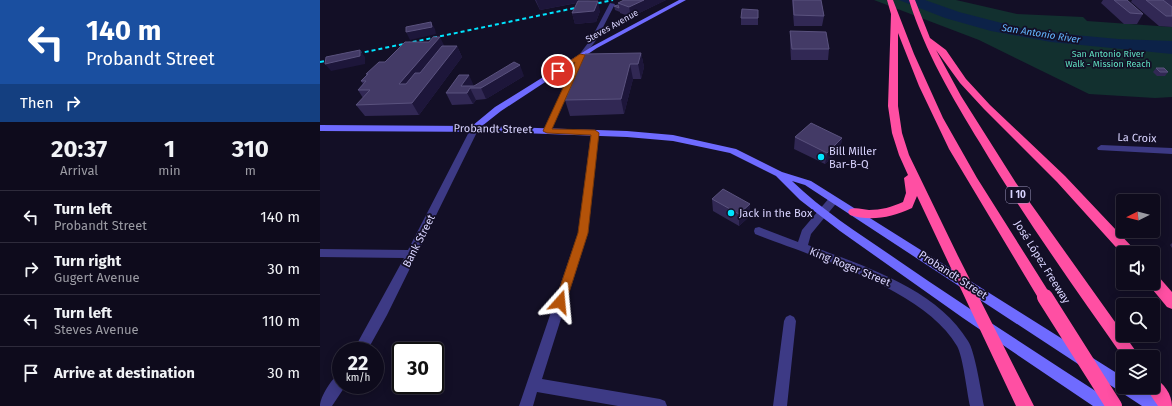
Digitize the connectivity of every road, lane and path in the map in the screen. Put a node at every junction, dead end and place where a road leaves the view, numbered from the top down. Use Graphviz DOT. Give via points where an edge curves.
graph roads {
  1 [pos="683,0"];
  2 [pos="912,0"];
  3 [pos="612,4"];
  4 [pos="892,7"];
  5 [pos="926,36"];
  6 [pos="582,55"];
  7 [pos="320,128"];
  8 [pos="475,128"];
  9 [pos="547,131"];
  10 [pos="595,133"];
  11 [pos="1101,148"];
  12 [pos="1172,151"];
  13 [pos="908,167"];
  14 [pos="779,174"];
  15 [pos="834,200"];
  16 [pos="854,212"];
  17 [pos="823,213"];
  18 [pos="759,231"];
  19 [pos="1123,246"];
  20 [pos="802,248"];
  21 [pos="320,253"];
  22 [pos="412,254"];
  23 [pos="964,282"];
  24 [pos="1160,288"];
  25 [pos="1172,303"];
  26 [pos="790,321"];
  27 [pos="987,329"];
  28 [pos="365,342"];
  29 [pos="1127,350"];
  30 [pos="1116,380"];
  31 [pos="534,386"];
  32 [pos="332,394"];
  33 [pos="1137,394"];
  34 [pos="1159,394"];
  35 [pos="324,406"];
  36 [pos="526,406"];
  37 [pos="660,406"];
  38 [pos="780,406"];
  39 [pos="977,406"];
  40 [pos="1025,406"];
  41 [pos="1106,406"];
  42 [pos="1114,406"];
  43 [pos="1155,406"];
  44 [pos="1168,406"];
  1 -- 6 [label="main road, Steves Avenue"];
  2 -- 5 [label="highway, José López Freeway / I 10"];
  3 -- 6 [label="street" via="594,39"];
  4 -- 13 [label="highway" via="893,106 897,133"];
  4 -- 42 [label="highway, José López Freeway / I 10, bridge" via="937,115 968,171"];
  5 -- 19 [label="highway" via="943,52 963,81 987,107 1062,179"];
  5 -- 29 [label="highway, José López Freeway / I 10" via="949,84 1008,181"];
  6 -- 8 [label="main road, Steves Avenue" via="498,109"];
  6 -- 9 [label="street"];
  7 -- 8 [label="main road, Probandt Street"];
  8 -- 9 [label="main road, Probandt Street"];
  8 -- 22 [label="street, Bank Street"];
  9 -- 10 [label="main road, Probandt Street"];
  10 -- 14 [label="main road, Probandt Street" via="673,138 733,151"];
  10 -- 31 [label="street" via="583,233"];
  11 -- 12 [label="street, La Croix"];
  13 -- 16 [label="highway" via="912,193 908,205 885,213"];
  13 -- 23 [label="highway"];
  14 -- 15 [label="main road, Probandt Street" via="808,183"];
  14 -- 17 [label="main road, Probandt Street" via="796,193"];
  15 -- 16 [label="main road, Probandt Street"];
  15 -- 17 [label="street, King Roger Street"];
  16 -- 23 [label="main road, Probandt Street"];
  17 -- 20 [label="street, King Roger Street" via="806,233"];
  17 -- 27 [label="main road, Probandt Street"];
  18 -- 20 [label="street, King Roger Street"];
  20 -- 39 [label="street, King Roger Street" via="890,283 944,320 964,345"];
  21 -- 22 [label="street"];
  22 -- 28 [label="street, Bank Street"];
  23 -- 27 [label="highway"];
  23 -- 30 [label="main road, Probandt Street"];
  24 -- 25 [label="highway"];
  26 -- 38 [label="street"];
  27 -- 40 [label="highway"];
  27 -- 41 [label="main road, Probandt Street"];
  31 -- 36 [label="street"];
  31 -- 37 [label="street"];
  32 -- 35 [label="street"];
  33 -- 43 [label="main road"];
  34 -- 44 [label="highway"];
}
